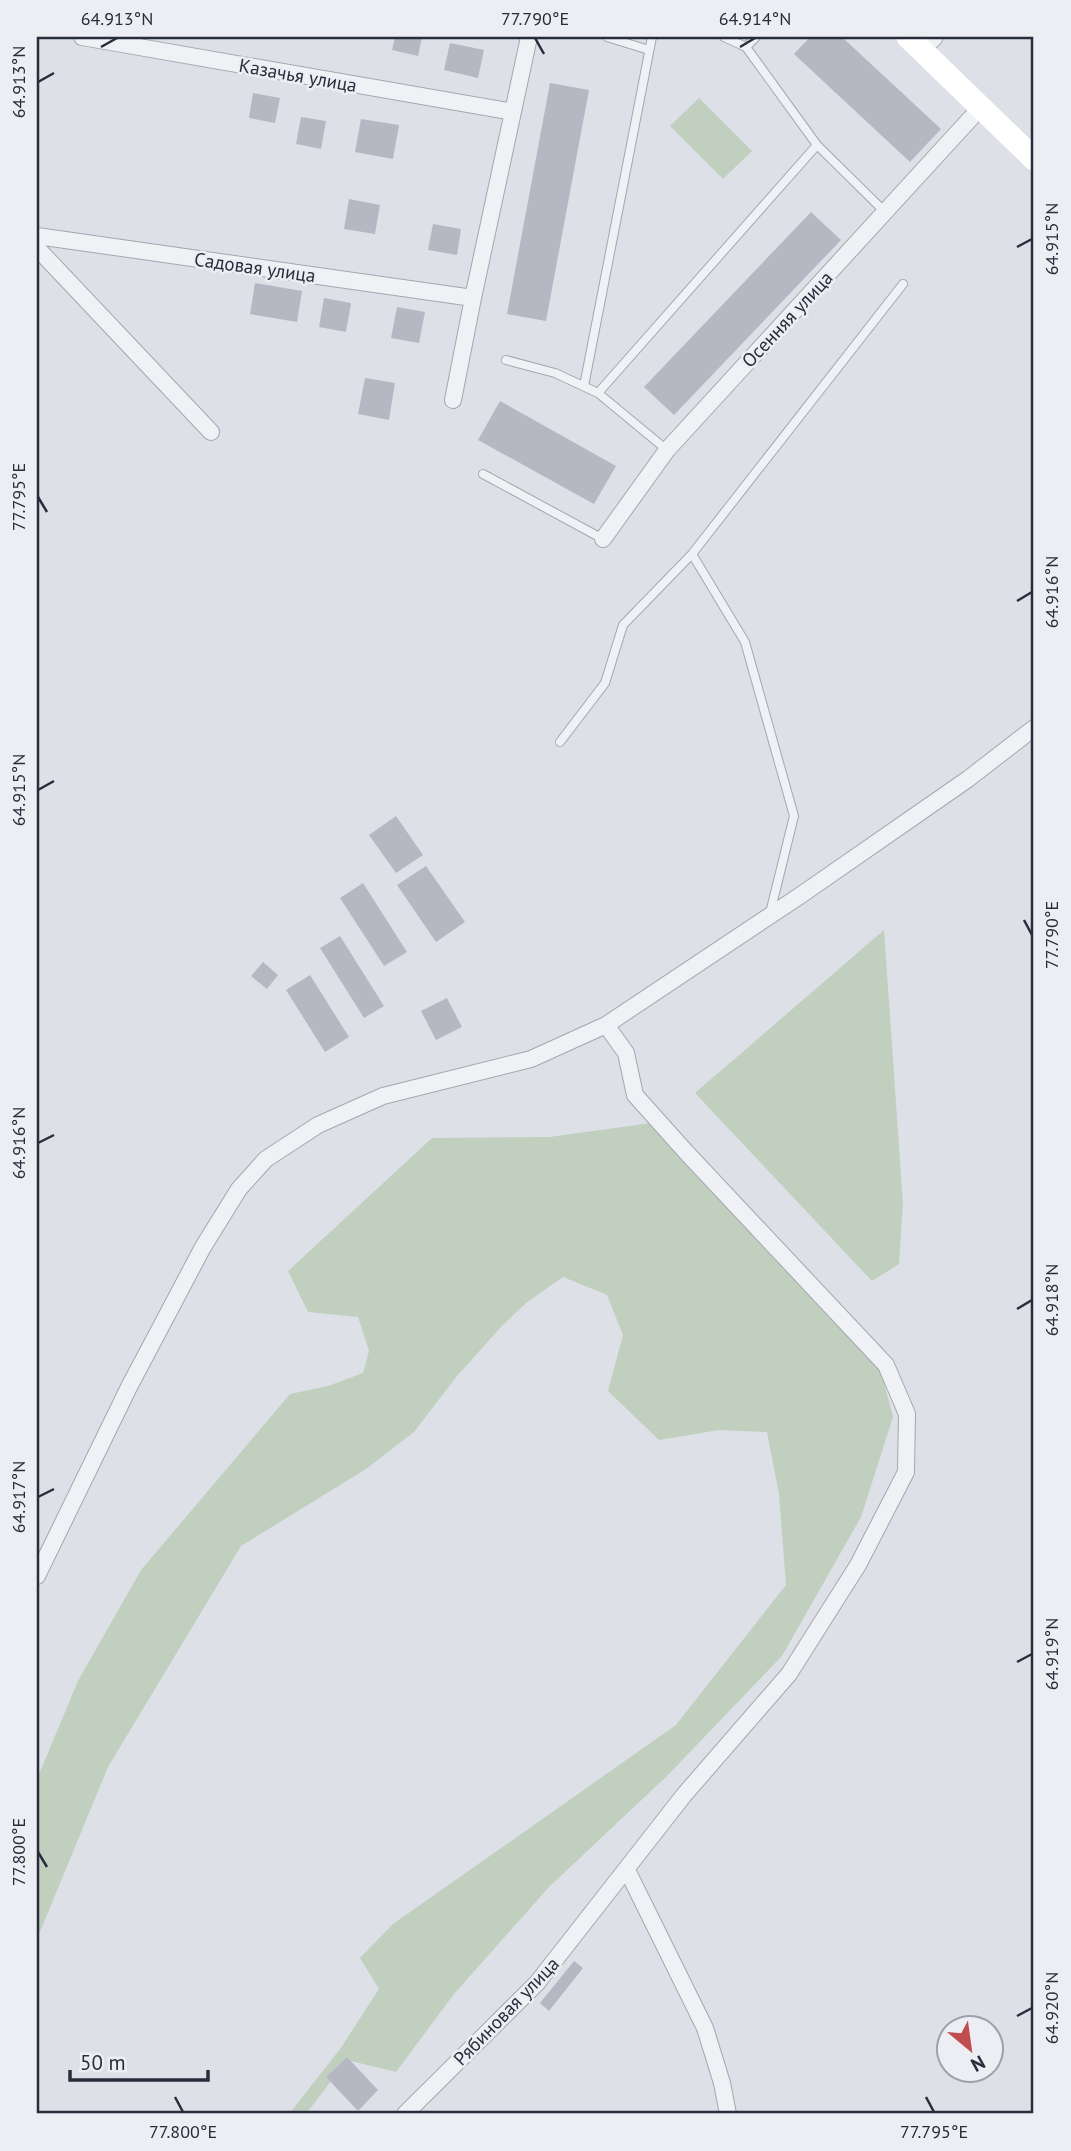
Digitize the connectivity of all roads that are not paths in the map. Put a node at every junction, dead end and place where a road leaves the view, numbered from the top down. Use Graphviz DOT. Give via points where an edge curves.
graph roads {
  1 [pos="82,37"];
  2 [pos="528,37"];
  3 [pos="607,37"];
  4 [pos="652,37"];
  5 [pos="724,37"];
  6 [pos="757,37"];
  7 [pos="922,41"];
  8 [pos="746,47"];
  9 [pos="649,50"];
  10 [pos="981,107"];
  11 [pos="513,112"];
  12 [pos="817,145"];
  13 [pos="1034,159"];
  14 [pos="885,212"];
  15 [pos="37,236"];
  16 [pos="37,248"];
  17 [pos="903,284"];
  18 [pos="473,298"];
  19 [pos="506,360"];
  20 [pos="584,386"];
  21 [pos="598,393"];
  22 [pos="453,400"];
  23 [pos="211,432"];
  24 [pos="667,450"];
  25 [pos="483,474"];
  26 [pos="603,539"];
  27 [pos="692,554"];
  28 [pos="1034,729"];
  29 [pos="560,742"];
  30 [pos="769,916"];
  31 [pos="606,1026"];
  32 [pos="37,1576"];
  33 [pos="627,1870"];
  34 [pos="405,2114"];
  35 [pos="728,2114"];
  1 -- 11 [label="street, Казачья улица"];
  2 -- 11 [label="street"];
  3 -- 9 [label="lane"];
  4 -- 9 [label="lane"];
  5 -- 8 [label="lane"];
  6 -- 8 [label="lane"];
  7 -- 10 [label="main road"];
  8 -- 12 [label="lane"];
  9 -- 20 [label="lane"];
  10 -- 13 [label="main road"];
  10 -- 14 [label="street, Осенняя улица"];
  11 -- 18 [label="street"];
  12 -- 14 [label="lane"];
  12 -- 21 [label="lane"];
  14 -- 24 [label="street, Осенняя улица"];
  15 -- 18 [label="street, Садовая улица"];
  16 -- 23 [label="street"];
  17 -- 27 [label="lane"];
  18 -- 22 [label="street"];
  19 -- 20 [label="lane"];
  20 -- 21 [label="lane"];
  21 -- 24 [label="lane"];
  24 -- 26 [label="street, Осенняя улица"];
  25 -- 26 [label="lane"];
  27 -- 29 [label="lane" via="623,625 605,683"];
  27 -- 30 [label="lane" via="745,642 794,816"];
  28 -- 30 [label="street"];
  30 -- 31 [label="street"];
  31 -- 32 [label="street" via="531,1059 383,1096 318,1125 266,1159 239,1189 203,1247"];
  31 -- 33 [label="street, Рябиновая улица" via="626,1053 635,1095 886,1365 907,1414 906,1472 858,1565 789,1674 684,1795"];
  33 -- 34 [label="street, Рябиновая улица" via="537,1983"];
  33 -- 35 [label="street" via="705,2028"];
}
